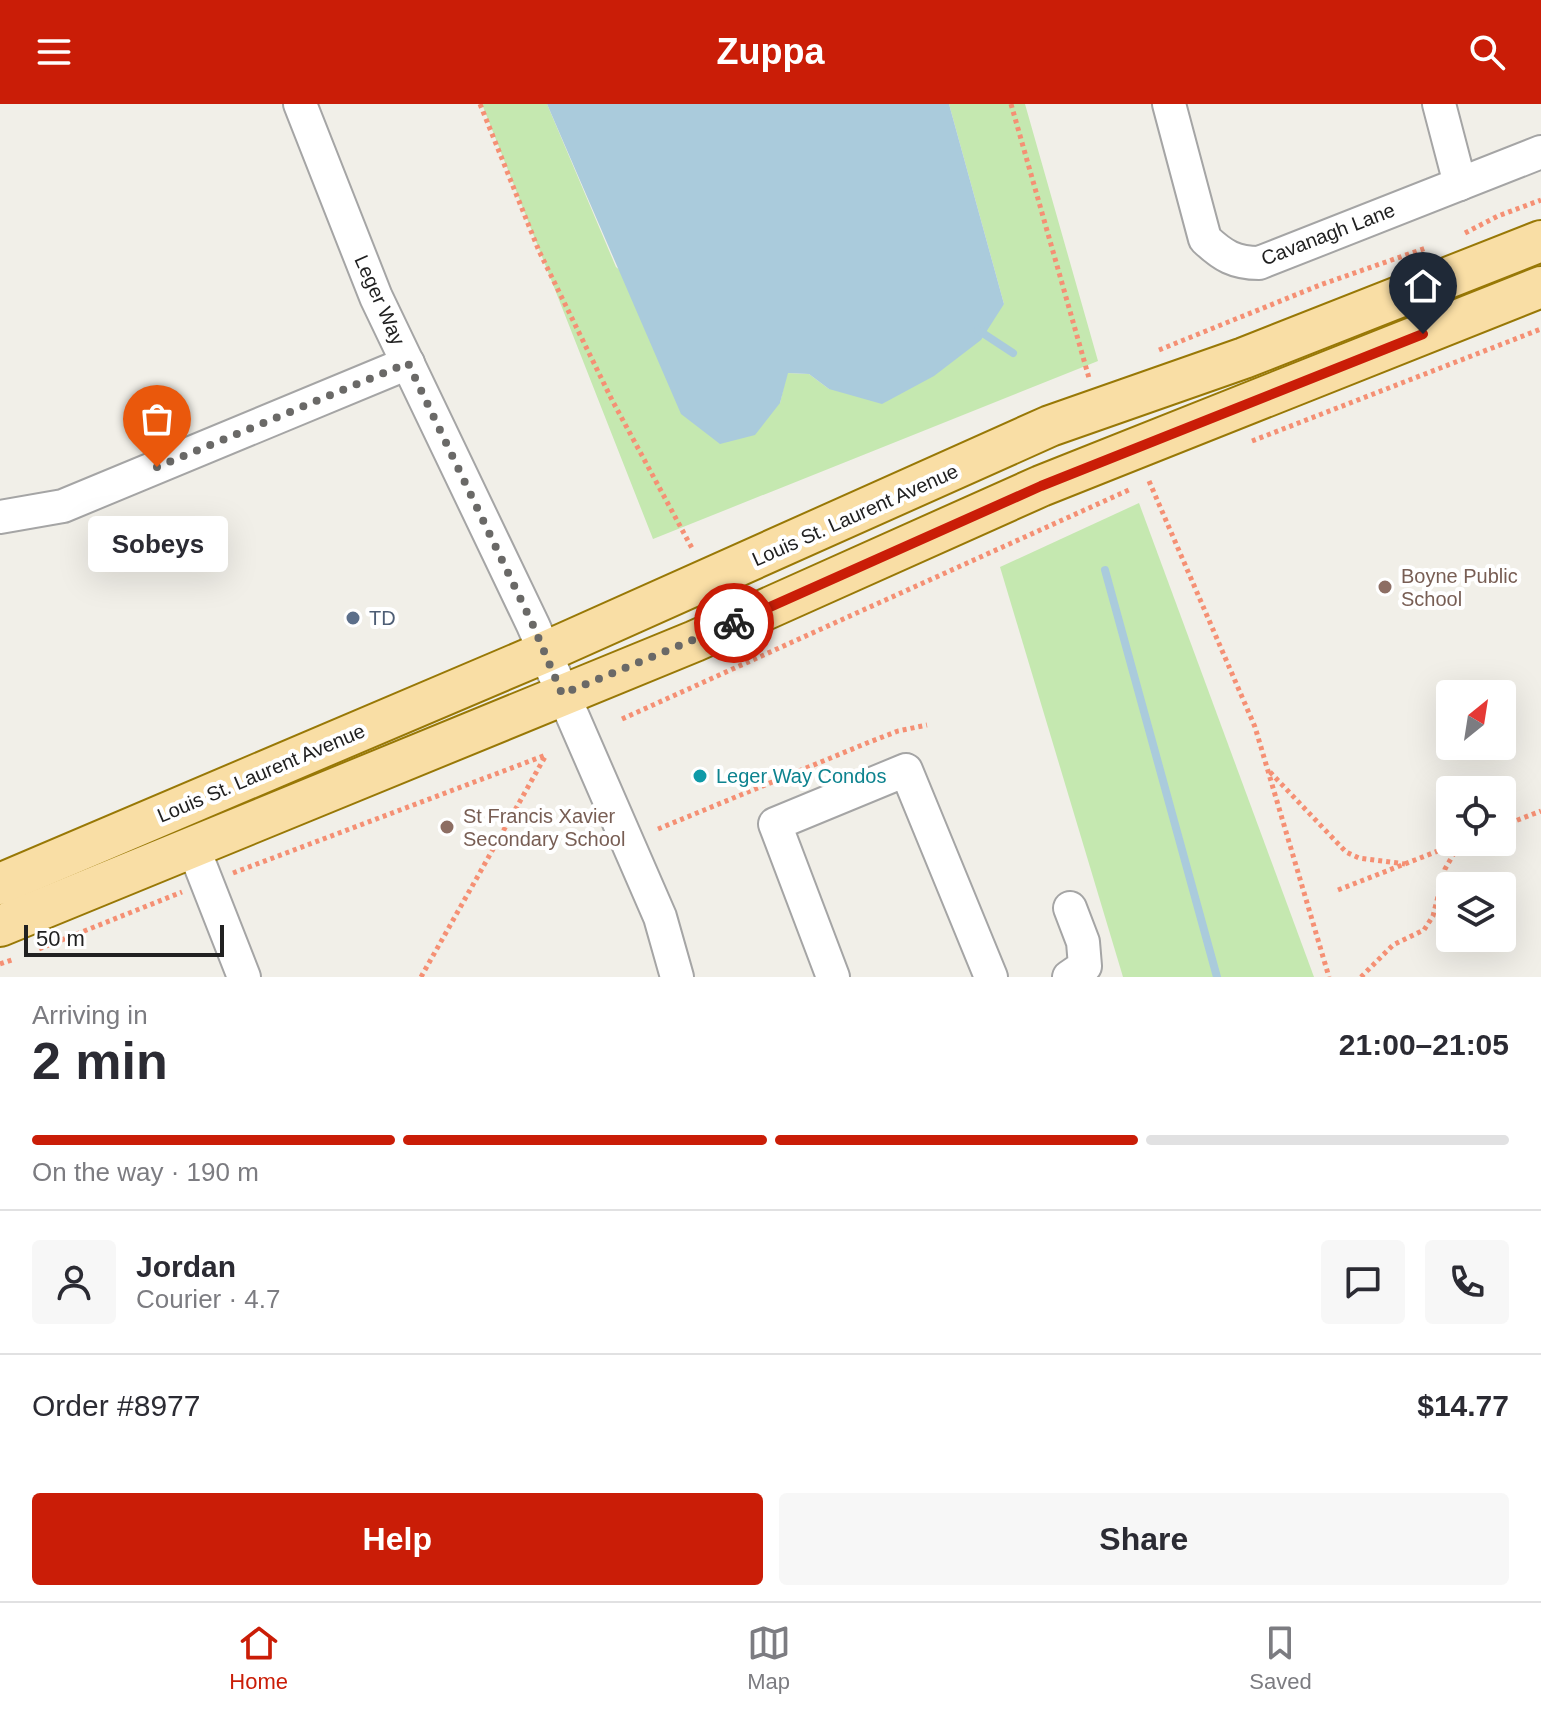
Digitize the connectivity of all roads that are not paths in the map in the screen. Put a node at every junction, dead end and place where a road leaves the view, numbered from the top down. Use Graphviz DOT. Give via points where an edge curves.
graph roads {
  1 [pos="300,104"];
  2 [pos="1169,104"];
  3 [pos="1439,104"];
  4 [pos="1541,152"];
  5 [pos="1460,184"];
  6 [pos="1541,241"];
  7 [pos="1541,287"];
  8 [pos="408,363"];
  9 [pos="0,517"];
  10 [pos="543,653"];
  11 [pos="562,694"];
  12 [pos="199,865"];
  13 [pos="0,884"];
  14 [pos="1070,908"];
  15 [pos="0,926"];
  16 [pos="244,977"];
  17 [pos="677,977"];
  18 [pos="833,977"];
  19 [pos="991,977"];
  20 [pos="1069,977"];
  1 -- 8 [label="street, Leger Way" via="376,297"];
  2 -- 5 [label="street, Cavanagh Lane" via="1205,239 1221,255 1240,263 1259,263"];
  3 -- 5 [label="street"];
  4 -- 5 [label="street, Cavanagh Lane"];
  6 -- 10 [label="main road, Louis St. Laurent Avenue" via="1244,358 1050,426"];
  7 -- 11 [label="main road, Louis St. Laurent Avenue" via="1041,486 695,641"];
  8 -- 9 [label="street" via="63,506"];
  8 -- 10 [label="street, Leger Way"];
  10 -- 11 [label="street, Leger Way"];
  10 -- 13 [label="main road, Louis St. Laurent Avenue"];
  11 -- 12 [label="main road, Louis St. Laurent Avenue"];
  11 -- 17 [label="street, Leger Way" via="660,917"];
  12 -- 15 [label="main road, Louis St. Laurent Avenue"];
  12 -- 16 [label="street"];
  14 -- 20 [label="street" via="1083,942 1085,966"];
  18 -- 19 [label="street" via="775,824 906,770"];
}
